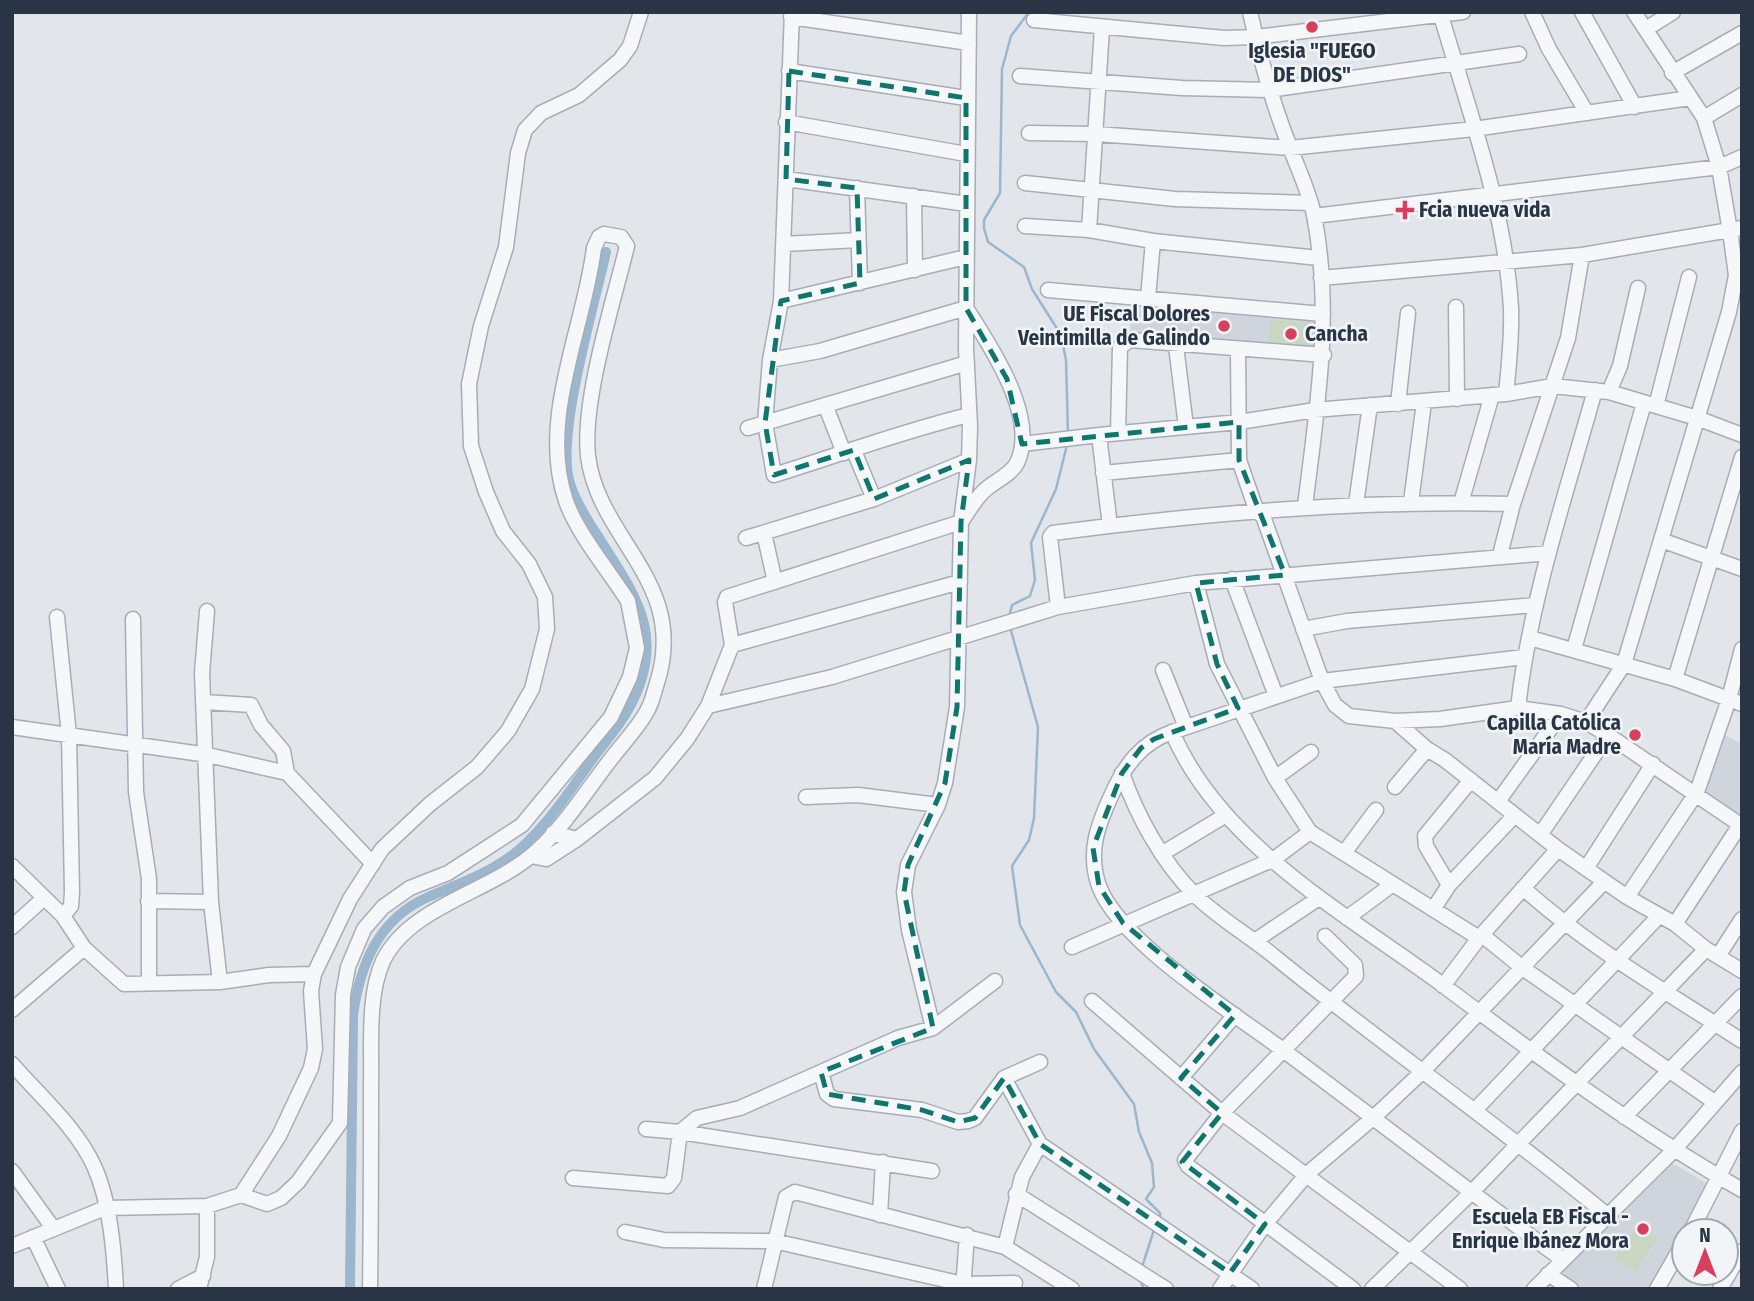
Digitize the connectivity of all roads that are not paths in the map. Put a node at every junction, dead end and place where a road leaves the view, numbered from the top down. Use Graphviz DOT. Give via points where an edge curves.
graph roads {
  1 [pos="641,12"];
  2 [pos="969,12"];
  3 [pos="1250,12"];
  4 [pos="1463,12"];
  5 [pos="1532,12"];
  6 [pos="1582,12"];
  7 [pos="1634,12"];
  8 [pos="1673,12"];
  9 [pos="1440,14"];
  10 [pos="791,15"];
  11 [pos="1034,20"];
  12 [pos="1102,27"];
  13 [pos="1646,29"];
  14 [pos="1742,33"];
  15 [pos="1256,37"];
  16 [pos="969,43"];
  17 [pos="1520,54"];
  18 [pos="1455,66"];
  19 [pos="789,71"];
  20 [pos="1672,73"];
  21 [pos="1020,76"];
  22 [pos="1099,83"];
  23 [pos="1269,90"];
  24 [pos="1742,95"];
  25 [pos="966,98"];
  26 [pos="1690,98"];
  27 [pos="1635,107"];
  28 [pos="1587,113"];
  29 [pos="1704,118"];
  30 [pos="786,122"];
  31 [pos="1474,129"];
  32 [pos="1029,133"];
  33 [pos="1096,134"];
  34 [pos="1290,148"];
  35 [pos="966,154"];
  36 [pos="1742,157"];
  37 [pos="1719,167"];
  38 [pos="786,179"];
  39 [pos="1025,183"];
  40 [pos="857,188"];
  41 [pos="1093,190"];
  42 [pos="1493,195"];
  43 [pos="914,197"];
  44 [pos="967,204"];
  45 [pos="1312,209"];
  46 [pos="1026,226"];
  47 [pos="1089,230"];
  48 [pos="1736,230"];
  49 [pos="858,240"];
  50 [pos="1153,241"];
  51 [pos="784,244"];
  52 [pos="1582,254"];
  53 [pos="966,257"];
  54 [pos="1319,258"];
  55 [pos="1506,260"];
  56 [pos="915,270"];
  57 [pos="1689,277"];
  58 [pos="1321,278"];
  59 [pos="860,283"];
  60 [pos="1637,288"];
  61 [pos="1048,290"];
  62 [pos="1148,299"];
  63 [pos="781,302"];
  64 [pos="1456,307"];
  65 [pos="966,308"];
  66 [pos="1408,313"];
  67 [pos="1323,314"];
  68 [pos="1176,346"];
  69 [pos="1238,350"];
  70 [pos="1324,355"];
  71 [pos="770,360"];
  72 [pos="967,363"];
  73 [pos="1553,386"];
  74 [pos="1602,391"];
  75 [pos="1499,395"];
  76 [pos="1457,399"];
  77 [pos="1424,402"];
  78 [pos="1398,404"];
  79 [pos="1370,405"];
  80 [pos="1650,405"];
  81 [pos="826,407"];
  82 [pos="1315,410"];
  83 [pos="969,415"];
  84 [pos="1697,418"];
  85 [pos="1239,422"];
  86 [pos="765,423"];
  87 [pos="1186,427"];
  88 [pos="748,428"];
  89 [pos="1118,433"];
  90 [pos="1099,435"];
  91 [pos="1742,435"];
  92 [pos="1022,444"];
  93 [pos="849,452"];
  94 [pos="1742,457"];
  95 [pos="970,460"];
  96 [pos="1239,460"];
  97 [pos="1103,473"];
  98 [pos="874,499"];
  99 [pos="1411,502"];
  100 [pos="1356,503"];
  101 [pos="1461,503"];
  102 [pos="1513,504"];
  103 [pos="1306,506"];
  104 [pos="1256,512"];
  105 [pos="961,522"];
  106 [pos="1110,526"];
  107 [pos="764,533"];
  108 [pos="746,538"];
  109 [pos="1661,540"];
  110 [pos="1549,553"];
  111 [pos="1500,555"];
  112 [pos="1709,558"];
  113 [pos="1742,569"];
  114 [pos="1285,575"];
  115 [pos="1233,579"];
  116 [pos="775,582"];
  117 [pos="960,582"];
  118 [pos="1196,583"];
  119 [pos="1535,605"];
  120 [pos="1058,607"];
  121 [pos="207,611"];
  122 [pos="57,617"];
  123 [pos="133,619"];
  124 [pos="1303,629"];
  125 [pos="959,637"];
  126 [pos="1530,638"];
  127 [pos="732,645"];
  128 [pos="1574,649"];
  129 [pos="1742,649"];
  130 [pos="1524,657"];
  131 [pos="1624,664"];
  132 [pos="1163,670"];
  133 [pos="1675,679"];
  134 [pos="1322,681"];
  135 [pos="1276,696"];
  136 [pos="1735,701"];
  137 [pos="204,702"];
  138 [pos="708,706"];
  139 [pos="1238,708"];
  140 [pos="1518,708"];
  141 [pos="1561,714"];
  142 [pos="1395,721"];
  143 [pos="1586,722"];
  144 [pos="1186,727"];
  145 [pos="1172,732"];
  146 [pos="13,733"];
  147 [pos="69,735"];
  148 [pos="1608,735"];
  149 [pos="134,747"];
  150 [pos="1427,750"];
  151 [pos="1311,752"];
  152 [pos="208,755"];
  153 [pos="1653,764"];
  154 [pos="287,773"];
  155 [pos="1122,773"];
  156 [pos="1275,778"];
  157 [pos="1471,780"];
  158 [pos="1395,787"];
  159 [pos="1697,792"];
  160 [pos="806,797"];
  161 [pos="1499,800"];
  162 [pos="939,805"];
  163 [pos="1376,810"];
  164 [pos="1226,815"];
  165 [pos="1515,815"];
  166 [pos="1741,826"];
  167 [pos="1310,832"];
  168 [pos="553,833"];
  169 [pos="1540,835"];
  170 [pos="578,839"];
  171 [pos="1558,849"];
  172 [pos="1163,853"];
  173 [pos="1344,853"];
  174 [pos="531,856"];
  175 [pos="1275,859"];
  176 [pos="373,864"];
  177 [pos="12,866"];
  178 [pos="1587,867"];
  179 [pos="1604,882"];
  180 [pos="1393,884"];
  181 [pos="1448,885"];
  182 [pos="1523,888"];
  183 [pos="1195,895"];
  184 [pos="1626,897"];
  185 [pos="1319,898"];
  186 [pos="43,899"];
  187 [pos="148,901"];
  188 [pos="211,902"];
  189 [pos="1434,908"];
  190 [pos="63,916"];
  191 [pos="1659,916"];
  192 [pos="1347,918"];
  193 [pos="1742,919"];
  194 [pos="1123,923"];
  195 [pos="1563,924"];
  196 [pos="1675,924"];
  197 [pos="12,927"];
  198 [pos="1325,936"];
  199 [pos="1480,936"];
  200 [pos="1256,940"];
  201 [pos="1072,947"];
  202 [pos="84,948"];
  203 [pos="1712,953"];
  204 [pos="1617,961"];
  205 [pos="1524,969"];
  206 [pos="1742,971"];
  207 [pos="314,974"];
  208 [pos="995,981"];
  209 [pos="149,982"];
  210 [pos="220,982"];
  211 [pos="1443,986"];
  212 [pos="1666,995"];
  213 [pos="1742,996"];
  214 [pos="1092,1001"];
  215 [pos="1331,1002"];
  216 [pos="1575,1005"];
  217 [pos="12,1010"];
  218 [pos="1479,1014"];
  219 [pos="1235,1015"];
  220 [pos="1715,1024"];
  221 [pos="933,1028"];
  222 [pos="1623,1037"];
  223 [pos="1742,1041"];
  224 [pos="1284,1050"];
  225 [pos="1531,1053"];
  226 [pos="1040,1062"];
  227 [pos="12,1065"];
  228 [pos="1670,1070"];
  229 [pos="821,1072"];
  230 [pos="1422,1072"];
  231 [pos="1742,1072"];
  232 [pos="1004,1078"];
  233 [pos="1181,1078"];
  234 [pos="1577,1083"];
  235 [pos="1713,1101"];
  236 [pos="1475,1110"];
  237 [pos="1222,1113"];
  238 [pos="1624,1117"];
  239 [pos="1373,1118"];
  240 [pos="646,1129"];
  241 [pos="1742,1131"];
  242 [pos="680,1132"];
  243 [pos="1518,1141"];
  244 [pos="1040,1144"];
  245 [pos="1674,1150"];
  246 [pos="883,1162"];
  247 [pos="12,1171"];
  248 [pos="932,1171"];
  249 [pos="1307,1174"];
  250 [pos="1716,1176"];
  251 [pos="573,1178"];
  252 [pos="1742,1190"];
  253 [pos="1471,1193"];
  254 [pos="1016,1194"];
  255 [pos="240,1195"];
  256 [pos="207,1206"];
  257 [pos="105,1208"];
  258 [pos="880,1215"];
  259 [pos="1607,1215"];
  260 [pos="1697,1217"];
  261 [pos="1265,1224"];
  262 [pos="53,1228"];
  263 [pos="625,1232"];
  264 [pos="967,1235"];
  265 [pos="33,1237"];
  266 [pos="774,1241"];
  267 [pos="12,1246"];
  268 [pos="1005,1247"];
  269 [pos="1742,1251"];
  270 [pos="1408,1253"];
  271 [pos="1025,1260"];
  272 [pos="1563,1260"];
  273 [pos="1670,1266"];
  274 [pos="1230,1273"];
  275 [pos="1548,1274"];
  276 [pos="201,1282"];
  277 [pos="963,1286"];
  278 [pos="1015,1286"];
  279 [pos="58,1289"];
  280 [pos="116,1289"];
  281 [pos="178,1289"];
  282 [pos="370,1289"];
  283 [pos="764,1289"];
  284 [pos="1072,1289"];
  285 [pos="1166,1289"];
  286 [pos="1220,1289"];
  287 [pos="1252,1289"];
  288 [pos="1353,1289"];
  289 [pos="1372,1289"];
  290 [pos="1460,1289"];
  291 [pos="1534,1289"];
  292 [pos="1571,1289"];
  293 [pos="1657,1289"];
  294 [pos="1720,1289"];
  1 -- 176 [label="street" via="620,60 579,95 541,113 525,130 506,247 469,384 471,446 486,492 503,531 529,564 545,597 547,629 532,689 508,731 477,767 430,804 382,849"];
  2 -- 16 [label="street"];
  3 -- 15 [label="street"];
  4 -- 9 [label="street"];
  5 -- 28 [label="street"];
  6 -- 27 [label="street"];
  7 -- 13 [label="street"];
  8 -- 13 [label="street"];
  9 -- 15 [label="street"];
  9 -- 18 [label="street"];
  10 -- 16 [label="street"];
  10 -- 19 [label="street"];
  11 -- 12 [label="street"];
  12 -- 15 [label="street"];
  12 -- 22 [label="street"];
  13 -- 20 [label="street"];
  14 -- 20 [label="street"];
  15 -- 23 [label="street"];
  16 -- 25 [label="street"];
  17 -- 18 [label="street"];
  18 -- 23 [label="street"];
  18 -- 31 [label="street"];
  19 -- 25 [label="street"];
  19 -- 30 [label="street"];
  20 -- 26 [label="street"];
  21 -- 22 [label="street"];
  22 -- 23 [label="street"];
  22 -- 33 [label="street"];
  23 -- 34 [label="street"];
  24 -- 29 [label="street"];
  25 -- 35 [label="street"];
  26 -- 27 [label="street"];
  26 -- 29 [label="street"];
  27 -- 28 [label="street"];
  28 -- 31 [label="street"];
  29 -- 37 [label="street"];
  30 -- 35 [label="street"];
  30 -- 38 [label="street"];
  31 -- 34 [label="street"];
  31 -- 42 [label="street"];
  32 -- 33 [label="street"];
  33 -- 34 [label="street"];
  33 -- 41 [label="street"];
  34 -- 45 [label="street"];
  35 -- 44 [label="street"];
  36 -- 37 [label="street"];
  37 -- 42 [label="street"];
  37 -- 48 [label="street"];
  38 -- 40 [label="street"];
  38 -- 51 [label="street"];
  39 -- 41 [label="street"];
  40 -- 43 [label="street"];
  40 -- 49 [label="street"];
  41 -- 45 [label="street"];
  41 -- 47 [label="street"];
  42 -- 45 [label="street"];
  42 -- 55 [label="street"];
  43 -- 44 [label="street"];
  43 -- 56 [label="street"];
  44 -- 53 [label="street"];
  45 -- 54 [label="street"];
  46 -- 47 [label="street"];
  47 -- 50 [label="street"];
  48 -- 52 [label="street"];
  48 -- 84 [label="street" via="1733,294"];
  49 -- 51 [label="street"];
  49 -- 59 [label="street"];
  50 -- 54 [label="street"];
  50 -- 62 [label="street"];
  51 -- 63 [label="street"];
  52 -- 55 [label="street"];
  52 -- 73 [label="street" via="1568,338"];
  53 -- 56 [label="street"];
  53 -- 65 [label="street"];
  54 -- 58 [label="street"];
  55 -- 58 [label="street"];
  55 -- 75 [label="street" via="1511,309"];
  56 -- 59 [label="street"];
  57 -- 80 [label="street"];
  58 -- 67 [label="street"];
  59 -- 63 [label="street"];
  60 -- 74 [label="street" via="1620,366"];
  61 -- 62 [label="street"];
  62 -- 67 [label="street"];
  63 -- 71 [label="street"];
  64 -- 76 [label="street"];
  65 -- 71 [label="street" via="820,351"];
  65 -- 72 [label="street"];
  65 -- 92 [label="street" via="1007,379"];
  66 -- 78 [label="street"];
  67 -- 70 [label="street"];
  68 -- 69 [label="street"];
  68 -- 87 [label="street"];
  68 -- 89 [label="street" via="1130,340 1120,347"];
  69 -- 70 [label="street"];
  69 -- 85 [label="street"];
  70 -- 82 [label="street"];
  71 -- 86 [label="street"];
  72 -- 81 [label="street"];
  72 -- 83 [label="street"];
  73 -- 74 [label="street"];
  73 -- 75 [label="street"];
  73 -- 102 [label="street"];
  74 -- 80 [label="street"];
  74 -- 110 [label="street"];
  75 -- 76 [label="street"];
  75 -- 101 [label="street"];
  76 -- 77 [label="street"];
  77 -- 78 [label="street"];
  77 -- 99 [label="street"];
  78 -- 79 [label="street"];
  79 -- 82 [label="street"];
  79 -- 100 [label="street"];
  80 -- 84 [label="street"];
  80 -- 128 [label="street"];
  81 -- 86 [label="street"];
  81 -- 93 [label="street"];
  82 -- 85 [label="street"];
  82 -- 103 [label="street"];
  83 -- 93 [label="street" via="911,429"];
  83 -- 95 [label="street"];
  84 -- 91 [label="street"];
  84 -- 109 [label="street"];
  85 -- 87 [label="street"];
  85 -- 96 [label="street"];
  86 -- 88 [label="street"];
  86 -- 93 [label="street" via="774,475"];
  87 -- 89 [label="street"];
  89 -- 90 [label="street"];
  90 -- 92 [label="street"];
  90 -- 97 [label="street"];
  92 -- 105 [label="street" via="1015,467 983,491"];
  93 -- 98 [label="street"];
  94 -- 112 [label="street"];
  95 -- 98 [label="street"];
  95 -- 105 [label="street"];
  96 -- 97 [label="street"];
  96 -- 104 [label="street"];
  97 -- 106 [label="street"];
  98 -- 107 [label="street"];
  99 -- 100 [label="street"];
  99 -- 101 [label="street"];
  100 -- 103 [label="street"];
  101 -- 102 [label="street"];
  102 -- 111 [label="street"];
  103 -- 104 [label="street"];
  104 -- 106 [label="street"];
  104 -- 114 [label="street" via="1263,516"];
  105 -- 116 [label="street"];
  105 -- 117 [label="street"];
  106 -- 120 [label="street" via="1051,535"];
  107 -- 108 [label="street"];
  107 -- 116 [label="street"];
  109 -- 112 [label="street"];
  109 -- 131 [label="street"];
  110 -- 111 [label="street"];
  110 -- 119 [label="street"];
  111 -- 114 [label="street"];
  112 -- 113 [label="street"];
  112 -- 133 [label="street"];
  114 -- 115 [label="street"];
  114 -- 124 [label="street"];
  115 -- 118 [label="street"];
  115 -- 135 [label="street"];
  116 -- 127 [label="street" via="727,597"];
  117 -- 125 [label="street"];
  117 -- 127 [label="street"];
  118 -- 120 [label="street"];
  118 -- 139 [label="street" via="1217,664"];
  119 -- 124 [label="street"];
  119 -- 126 [label="street"];
  120 -- 125 [label="street"];
  121 -- 137 [label="street"];
  122 -- 147 [label="street"];
  123 -- 149 [label="street"];
  124 -- 134 [label="street"];
  125 -- 138 [label="street" via="832,677"];
  125 -- 162 [label="street" via="957,707"];
  126 -- 128 [label="street"];
  126 -- 130 [label="street"];
  127 -- 138 [label="street"];
  128 -- 131 [label="street"];
  129 -- 136 [label="street"];
  130 -- 134 [label="street"];
  130 -- 140 [label="street"];
  131 -- 133 [label="street"];
  131 -- 143 [label="street"];
  132 -- 144 [label="street"];
  133 -- 136 [label="street"];
  134 -- 135 [label="street"];
  134 -- 142 [label="street" via="1335,705 1349,716"];
  135 -- 139 [label="street"];
  136 -- 159 [label="street"];
  137 -- 152 [label="street"];
  137 -- 154 [label="street" via="251,705 283,751"];
  138 -- 170 [label="street" via="655,778"];
  139 -- 144 [label="street"];
  139 -- 156 [label="street"];
  140 -- 141 [label="street"];
  140 -- 142 [label="street"];
  141 -- 143 [label="street"];
  141 -- 161 [label="street"];
  142 -- 150 [label="street"];
  143 -- 148 [label="street"];
  144 -- 145 [label="street"];
  145 -- 155 [label="street" via="1141,748"];
  145 -- 164 [label="street" via="1197,779"];
  146 -- 147 [label="street"];
  147 -- 149 [label="street"];
  147 -- 190 [label="street" via="72,892 71,906"];
  148 -- 153 [label="street"];
  148 -- 169 [label="street"];
  149 -- 152 [label="street"];
  149 -- 187 [label="street"];
  150 -- 157 [label="street"];
  150 -- 158 [label="street"];
  151 -- 156 [label="street"];
  152 -- 154 [label="street"];
  152 -- 188 [label="street"];
  153 -- 159 [label="street"];
  153 -- 178 [label="street"];
  154 -- 176 [label="street"];
  155 -- 172 [label="street" via="1133,805"];
  155 -- 194 [label="street" via="1096,828 1093,848 1099,886"];
  156 -- 167 [label="street"];
  157 -- 161 [label="street"];
  157 -- 181 [label="street" via="1425,836"];
  159 -- 166 [label="street"];
  159 -- 184 [label="street"];
  160 -- 162 [label="street" via="858,795"];
  161 -- 165 [label="street"];
  162 -- 221 [label="street" via="908,865 904,892"];
  163 -- 173 [label="street"];
  164 -- 172 [label="street"];
  164 -- 175 [label="street"];
  165 -- 169 [label="street"];
  165 -- 181 [label="street"];
  166 -- 196 [label="street"];
  167 -- 173 [label="street"];
  167 -- 175 [label="street"];
  168 -- 170 [label="street"];
  168 -- 174 [label="street"];
  168 -- 255 [label="street" via="648,710 665,635 652,589 593,481 588,457 587,425 627,246 621,237 604,234 594,248 567,375 557,430 558,458 566,502 628,601 637,648 630,677 611,717 522,825 448,873 410,888 383,907 364,929 348,967 343,995 340,1123 281,1198 267,1204"];
  169 -- 171 [label="street"];
  170 -- 174 [label="street" via="546,859"];
  171 -- 178 [label="street"];
  171 -- 182 [label="street"];
  172 -- 183 [label="street"];
  173 -- 180 [label="street"];
  174 -- 282 [label="street" via="420,919 402,933 383,962 375,999 372,1056"];
  175 -- 183 [label="street"];
  175 -- 185 [label="street"];
  176 -- 207 [label="street" via="350,899"];
  177 -- 186 [label="street"];
  178 -- 179 [label="street"];
  179 -- 184 [label="street"];
  179 -- 195 [label="street"];
  180 -- 189 [label="street"];
  180 -- 192 [label="street"];
  181 -- 189 [label="street"];
  182 -- 195 [label="street"];
  182 -- 199 [label="street"];
  183 -- 194 [label="street"];
  183 -- 200 [label="street"];
  184 -- 191 [label="street"];
  185 -- 192 [label="street"];
  185 -- 200 [label="street"];
  186 -- 190 [label="street"];
  186 -- 197 [label="street"];
  187 -- 188 [label="street"];
  187 -- 209 [label="street"];
  188 -- 210 [label="street"];
  189 -- 199 [label="street"];
  190 -- 202 [label="street"];
  191 -- 196 [label="street"];
  191 -- 204 [label="street"];
  192 -- 211 [label="street"];
  193 -- 203 [label="street"];
  194 -- 201 [label="street"];
  194 -- 219 [label="street"];
  195 -- 204 [label="street"];
  195 -- 205 [label="street"];
  196 -- 203 [label="street"];
  198 -- 215 [label="street" via="1356,968 1356,976"];
  199 -- 205 [label="street"];
  199 -- 211 [label="street"];
  200 -- 215 [label="street"];
  202 -- 209 [label="street" via="124,984"];
  202 -- 217 [label="street"];
  203 -- 206 [label="street"];
  203 -- 212 [label="street"];
  204 -- 212 [label="street"];
  204 -- 216 [label="street"];
  205 -- 216 [label="street"];
  205 -- 218 [label="street"];
  207 -- 210 [label="street"];
  207 -- 255 [label="street" via="311,1068 279,1136"];
  208 -- 221 [label="street"];
  209 -- 210 [label="street"];
  211 -- 218 [label="street"];
  212 -- 220 [label="street"];
  212 -- 222 [label="street"];
  213 -- 220 [label="street"];
  214 -- 233 [label="street"];
  215 -- 224 [label="street"];
  215 -- 230 [label="street"];
  216 -- 222 [label="street"];
  216 -- 225 [label="street"];
  218 -- 225 [label="street"];
  218 -- 230 [label="street"];
  219 -- 224 [label="street"];
  219 -- 233 [label="street"];
  220 -- 223 [label="street"];
  220 -- 228 [label="street"];
  221 -- 229 [label="street"];
  222 -- 228 [label="street"];
  222 -- 234 [label="street"];
  224 -- 237 [label="street"];
  224 -- 239 [label="street"];
  225 -- 234 [label="street"];
  225 -- 236 [label="street"];
  226 -- 232 [label="street"];
  227 -- 257 [label="street" via="88,1156 102,1185"];
  228 -- 235 [label="street"];
  228 -- 238 [label="street"];
  229 -- 232 [label="street" via="827,1094 834,1099 922,1110 958,1122 975,1118"];
  229 -- 242 [label="street" via="740,1108 697,1118"];
  230 -- 236 [label="street"];
  230 -- 239 [label="street"];
  231 -- 235 [label="street"];
  232 -- 244 [label="street"];
  233 -- 237 [label="street"];
  234 -- 238 [label="street"];
  234 -- 243 [label="street"];
  235 -- 245 [label="street"];
  236 -- 243 [label="street"];
  237 -- 249 [label="street"];
  237 -- 261 [label="street" via="1185,1160"];
  238 -- 245 [label="street"];
  239 -- 249 [label="street"];
  239 -- 253 [label="street"];
  240 -- 242 [label="street"];
  241 -- 250 [label="street"];
  242 -- 246 [label="street"];
  242 -- 251 [label="street" via="674,1178 668,1186"];
  243 -- 253 [label="street"];
  243 -- 259 [label="street"];
  244 -- 254 [label="street"];
  244 -- 274 [label="street"];
  245 -- 250 [label="street"];
  245 -- 259 [label="street"];
  246 -- 248 [label="street"];
  246 -- 258 [label="street"];
  247 -- 262 [label="street"];
  249 -- 261 [label="street"];
  249 -- 270 [label="street"];
  250 -- 252 [label="street"];
  250 -- 260 [label="street"];
  253 -- 270 [label="street"];
  253 -- 272 [label="street"];
  254 -- 268 [label="street"];
  254 -- 285 [label="street"];
  255 -- 256 [label="street"];
  256 -- 257 [label="street"];
  256 -- 276 [label="street" via="207,1257"];
  257 -- 262 [label="street"];
  257 -- 280 [label="street"];
  258 -- 264 [label="street"];
  258 -- 266 [label="street" via="795,1192 786,1196"];
  259 -- 272 [label="street"];
  261 -- 274 [label="street"];
  261 -- 288 [label="street"];
  262 -- 265 [label="street"];
  263 -- 266 [label="street" via="664,1240"];
  264 -- 268 [label="street"];
  264 -- 277 [label="street"];
  265 -- 267 [label="street"];
  265 -- 279 [label="street"];
  266 -- 277 [label="street"];
  266 -- 283 [label="street"];
  268 -- 271 [label="street"];
  269 -- 294 [label="street"];
  270 -- 289 [label="street"];
  270 -- 290 [label="street"];
  271 -- 278 [label="street"];
  271 -- 284 [label="street"];
  272 -- 275 [label="street"];
  273 -- 293 [label="street"];
  274 -- 286 [label="street"];
  274 -- 287 [label="street"];
  275 -- 291 [label="street"];
  275 -- 292 [label="street"];
  276 -- 281 [label="street"];
  277 -- 278 [label="street"];
}
